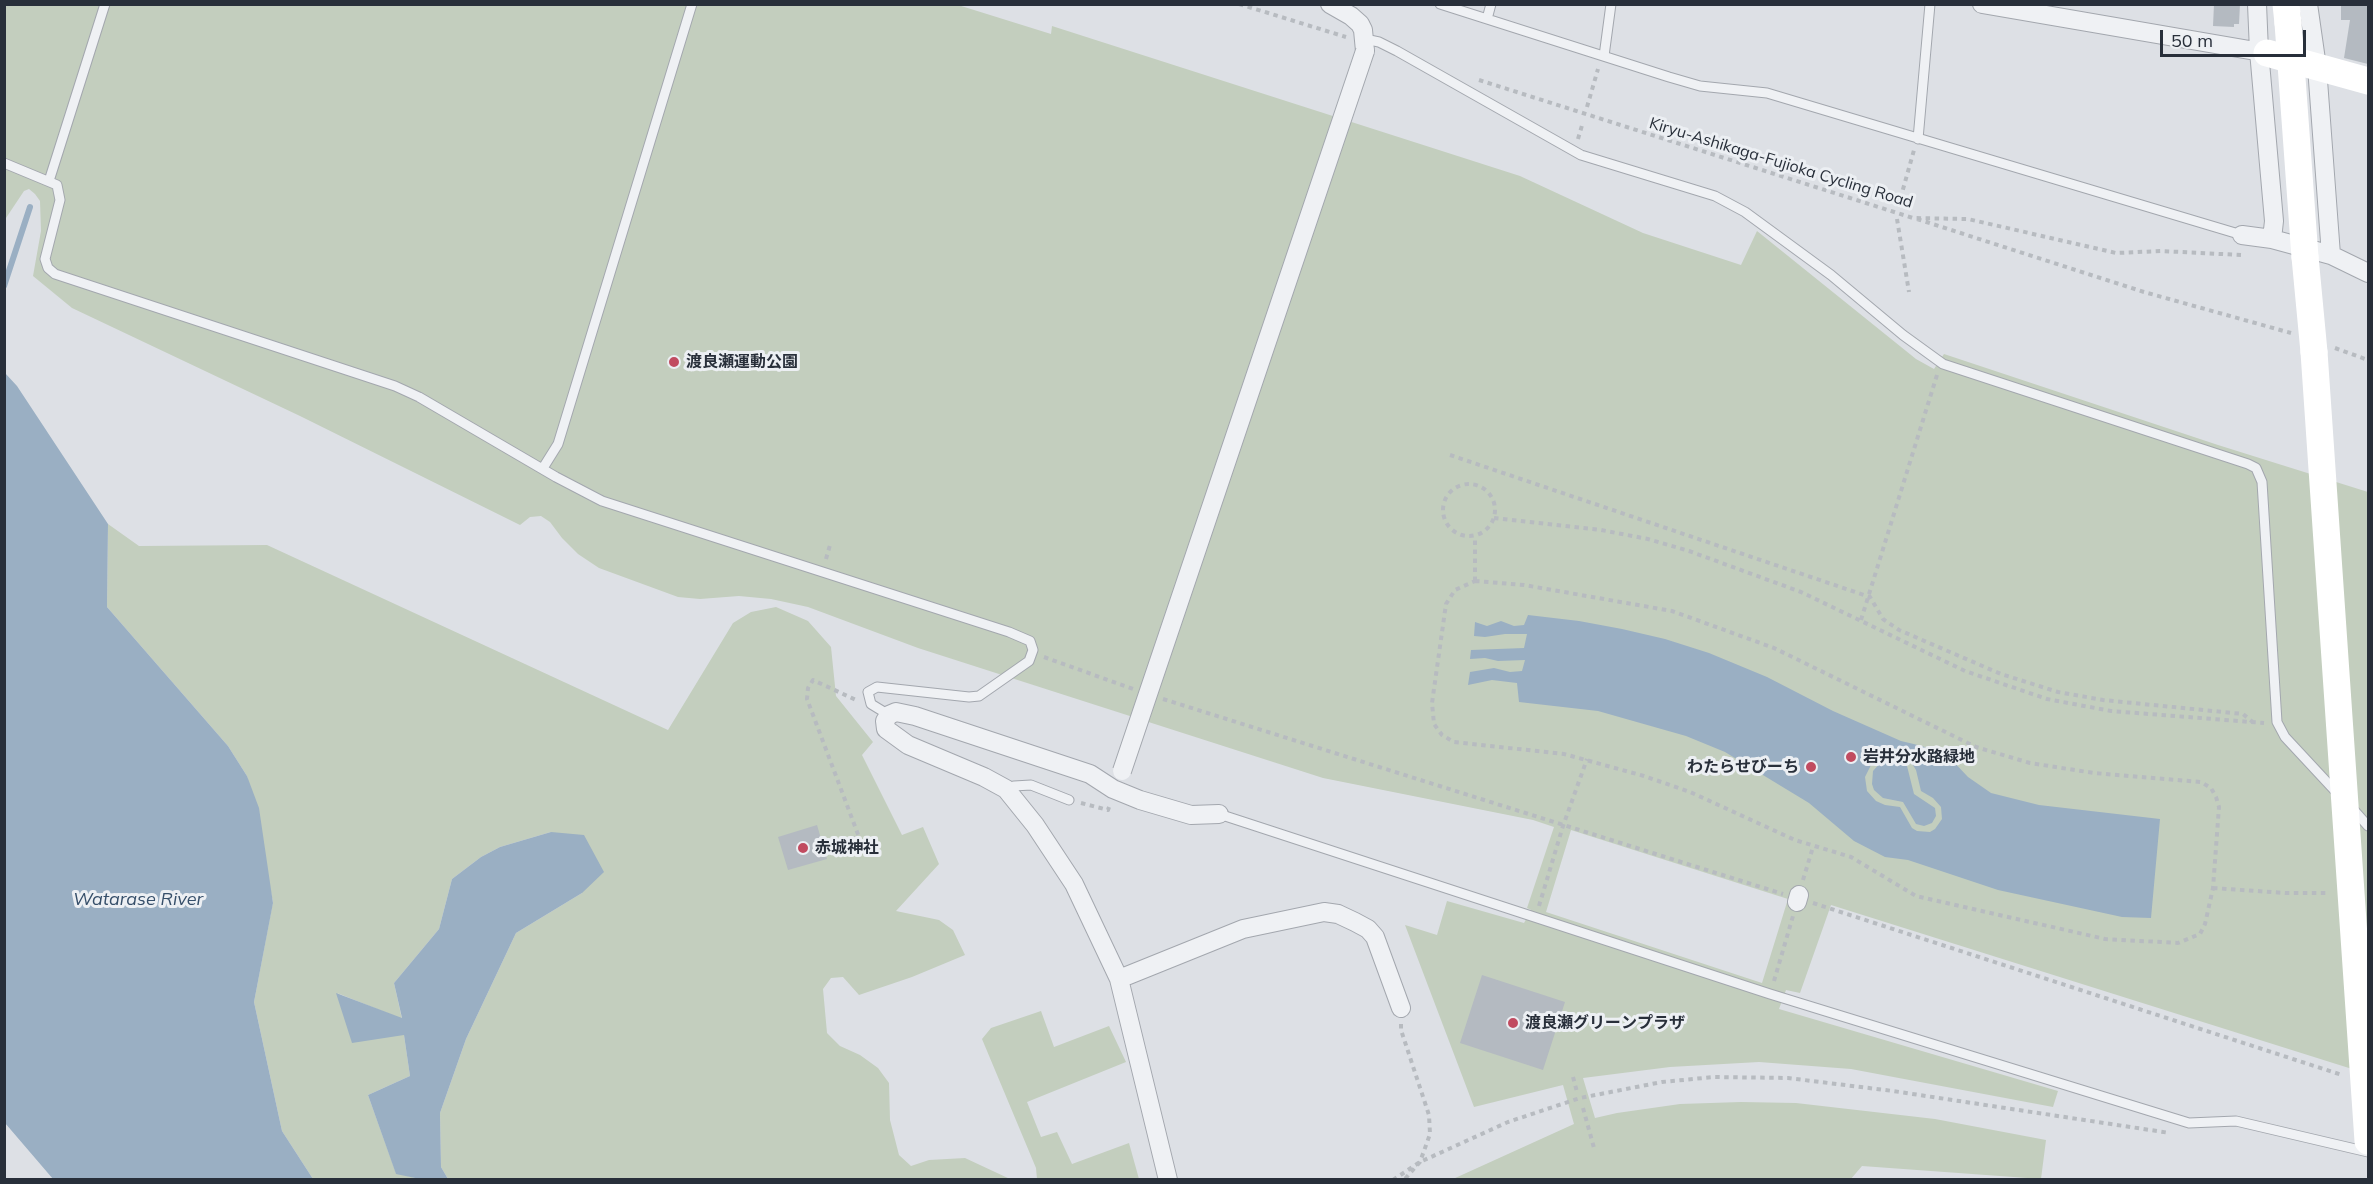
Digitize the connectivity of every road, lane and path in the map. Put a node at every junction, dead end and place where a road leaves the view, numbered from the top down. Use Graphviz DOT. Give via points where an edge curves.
graph roads {
  1 [pos="105,4"];
  2 [pos="692,4"];
  3 [pos="1239,4"];
  4 [pos="1330,4"];
  5 [pos="1440,4"];
  6 [pos="1491,4"];
  7 [pos="1611,4"];
  8 [pos="1930,4"];
  9 [pos="1982,4"];
  10 [pos="2257,4"];
  11 [pos="2308,4"];
  12 [pos="2036,9"];
  13 [pos="2287,14"];
  14 [pos="1487,19"];
  15 [pos="1359,43"];
  16 [pos="2263,52"];
  17 [pos="1604,56"];
  18 [pos="1599,65"];
  19 [pos="2317,67"];
  20 [pos="1478,80"];
  21 [pos="2368,81"];
  22 [pos="1587,107"];
  23 [pos="1583,122"];
  24 [pos="1918,139"];
  25 [pos="1577,142"];
  26 [pos="1913,154"];
  27 [pos="4,163"];
  28 [pos="49,181"];
  29 [pos="1898,207"];
  30 [pos="1913,218"];
  31 [pos="1897,219"];
  32 [pos="2241,235"];
  33 [pos="2272,239"];
  34 [pos="2242,255"];
  35 [pos="2318,256"];
  36 [pos="2368,273"];
  37 [pos="1909,291"];
  38 [pos="2313,346"];
  39 [pos="2368,360"];
  40 [pos="1943,363"];
  41 [pos="1450,455"];
  42 [pos="543,468"];
  43 [pos="1494,518"];
  44 [pos="1475,536"];
  45 [pos="1475,581"];
  46 [pos="1870,597"];
  47 [pos="1861,620"];
  48 [pos="1033,650"];
  49 [pos="1144,692"];
  50 [pos="1155,696"];
  51 [pos="871,704"];
  52 [pos="889,715"];
  53 [pos="2277,722"];
  54 [pos="2255,724"];
  55 [pos="1587,759"];
  56 [pos="1006,789"];
  57 [pos="1113,789"];
  58 [pos="1069,800"];
  59 [pos="1101,808"];
  60 [pos="1219,814"];
  61 [pos="1564,824"];
  62 [pos="2368,826"];
  63 [pos="827,847"];
  64 [pos="1813,847"];
  65 [pos="2213,888"];
  66 [pos="2338,894"];
  67 [pos="1798,898"];
  68 [pos="1538,909"];
  69 [pos="1119,979"];
  70 [pos="1773,985"];
  71 [pos="1401,1008"];
  72 [pos="2346,1076"];
  73 [pos="1573,1077"];
  74 [pos="1577,1092"];
  75 [pos="1582,1108"];
  76 [pos="2202,1123"];
  77 [pos="2368,1142"];
  78 [pos="1594,1148"];
  79 [pos="2368,1152"];
  80 [pos="1420,1162"];
  81 [pos="1168,1179"];
  82 [pos="1393,1179"];
  83 [pos="1404,1179"];
  1 -- 28 [label="lane"];
  2 -- 42 [label="lane" via="558,444"];
  3 -- 15 [label="path"];
  4 -- 15 [label="street" via="1360,24"];
  5 -- 14 [label="lane"];
  6 -- 14 [label="lane"];
  7 -- 17 [label="lane"];
  8 -- 24 [label="lane"];
  9 -- 12 [label="street"];
  10 -- 16 [label="street"];
  11 -- 19 [label="street"];
  12 -- 16 [label="street"];
  13 -- 35 [label="street, bridge"];
  14 -- 17 [label="lane"];
  15 -- 40 [label="lane" via="1379,42 1397,51 1581,155 1715,196 1746,212"];
  15 -- 57 [label="street, bridge"];
  16 -- 19 [label="street"];
  16 -- 33 [label="street"];
  17 -- 24 [label="lane" via="1700,86 1767,93"];
  18 -- 22 [label="path"];
  19 -- 21 [label="street"];
  19 -- 35 [label="street"];
  20 -- 30 [label="path, Kiryu-Ashikaga-Fujioka Cycling Road"];
  23 -- 25 [label="path"];
  24 -- 32 [label="lane"];
  26 -- 29 [label="path"];
  27 -- 28 [label="lane"];
  28 -- 42 [label="lane" via="60,192 45,260 55,274 395,386"];
  30 -- 34 [label="path, Kiryu-Ashikaga-Fujioka Cycling Road" via="1968,219 2116,253"];
  30 -- 38 [label="path"];
  31 -- 37 [label="path"];
  32 -- 33 [label="street"];
  33 -- 35 [label="street"];
  35 -- 36 [label="street"];
  35 -- 38 [label="street"];
  38 -- 39 [label="path"];
  38 -- 77 [label="street, bridge"];
  40 -- 46 [label="path"];
  40 -- 53 [label="lane" via="2256,468 2262,482"];
  41 -- 46 [label="path"];
  42 -- 48 [label="lane" via="602,501 1023,636"];
  43 -- 44 [label="path" via="1484,532"];
  43 -- 44 [label="path" via="1494,501 1484,488 1467,484 1451,491 1443,506 1446,523 1458,534"];
  43 -- 47 [label="path" via="1601,530 1658,542 1779,584"];
  44 -- 45 [label="path"];
  45 -- 55 [label="path" via="1455,590 1446,604 1432,703 1434,724 1454,742"];
  45 -- 65 [label="path" via="1524,585 1671,611 1774,648 1976,747 2030,763 2201,782 2211,788 2219,807"];
  46 -- 47 [label="path"];
  46 -- 54 [label="path" via="1883,619 1899,630 2001,674 2058,692 2103,700 2243,714"];
  47 -- 54 [label="path" via="1965,671 2047,699 2111,711"];
  48 -- 49 [label="path"];
  48 -- 51 [label="lane" via="1029,661 979,696 877,687 868,692"];
  50 -- 61 [label="path"];
  51 -- 52 [label="lane"];
  51 -- 63 [label="path" via="813,680 808,688 807,699 859,837"];
  52 -- 56 [label="street" via="886,729 908,745"];
  52 -- 57 [label="street" via="902,713 948,727 1090,774"];
  53 -- 54 [label="path"];
  53 -- 62 [label="lane" via="2284,737"];
  55 -- 61 [label="path"];
  55 -- 64 [label="path" via="1690,792"];
  56 -- 58 [label="lane" via="1031,785"];
  56 -- 69 [label="street" via="1074,884"];
  57 -- 60 [label="street" via="1191,815"];
  58 -- 59 [label="path"];
  60 -- 76 [label="lane" via="1770,994 2189,1123"];
  61 -- 67 [label="path"];
  61 -- 68 [label="path"];
  64 -- 65 [label="path" via="1851,857 1916,896 2105,939 2178,943 2200,934"];
  64 -- 67 [label="path"];
  65 -- 66 [label="path"];
  67 -- 70 [label="path"];
  67 -- 72 [label="path"];
  69 -- 71 [label="street" via="1244,928 1324,912 1355,922 1375,937"];
  69 -- 81 [label="street"];
  71 -- 80 [label="path" via="1401,1030 1429,1115 1430,1134"];
  73 -- 74 [label="path"];
  75 -- 78 [label="path"];
  76 -- 79 [label="lane" via="2236,1121"];
  76 -- 80 [label="path" via="2194,1134 2181,1135 1893,1091 1809,1081 1714,1077 1662,1082 1580,1098 1508,1122"];
  80 -- 82 [label="path"];
  80 -- 83 [label="path"];
}
